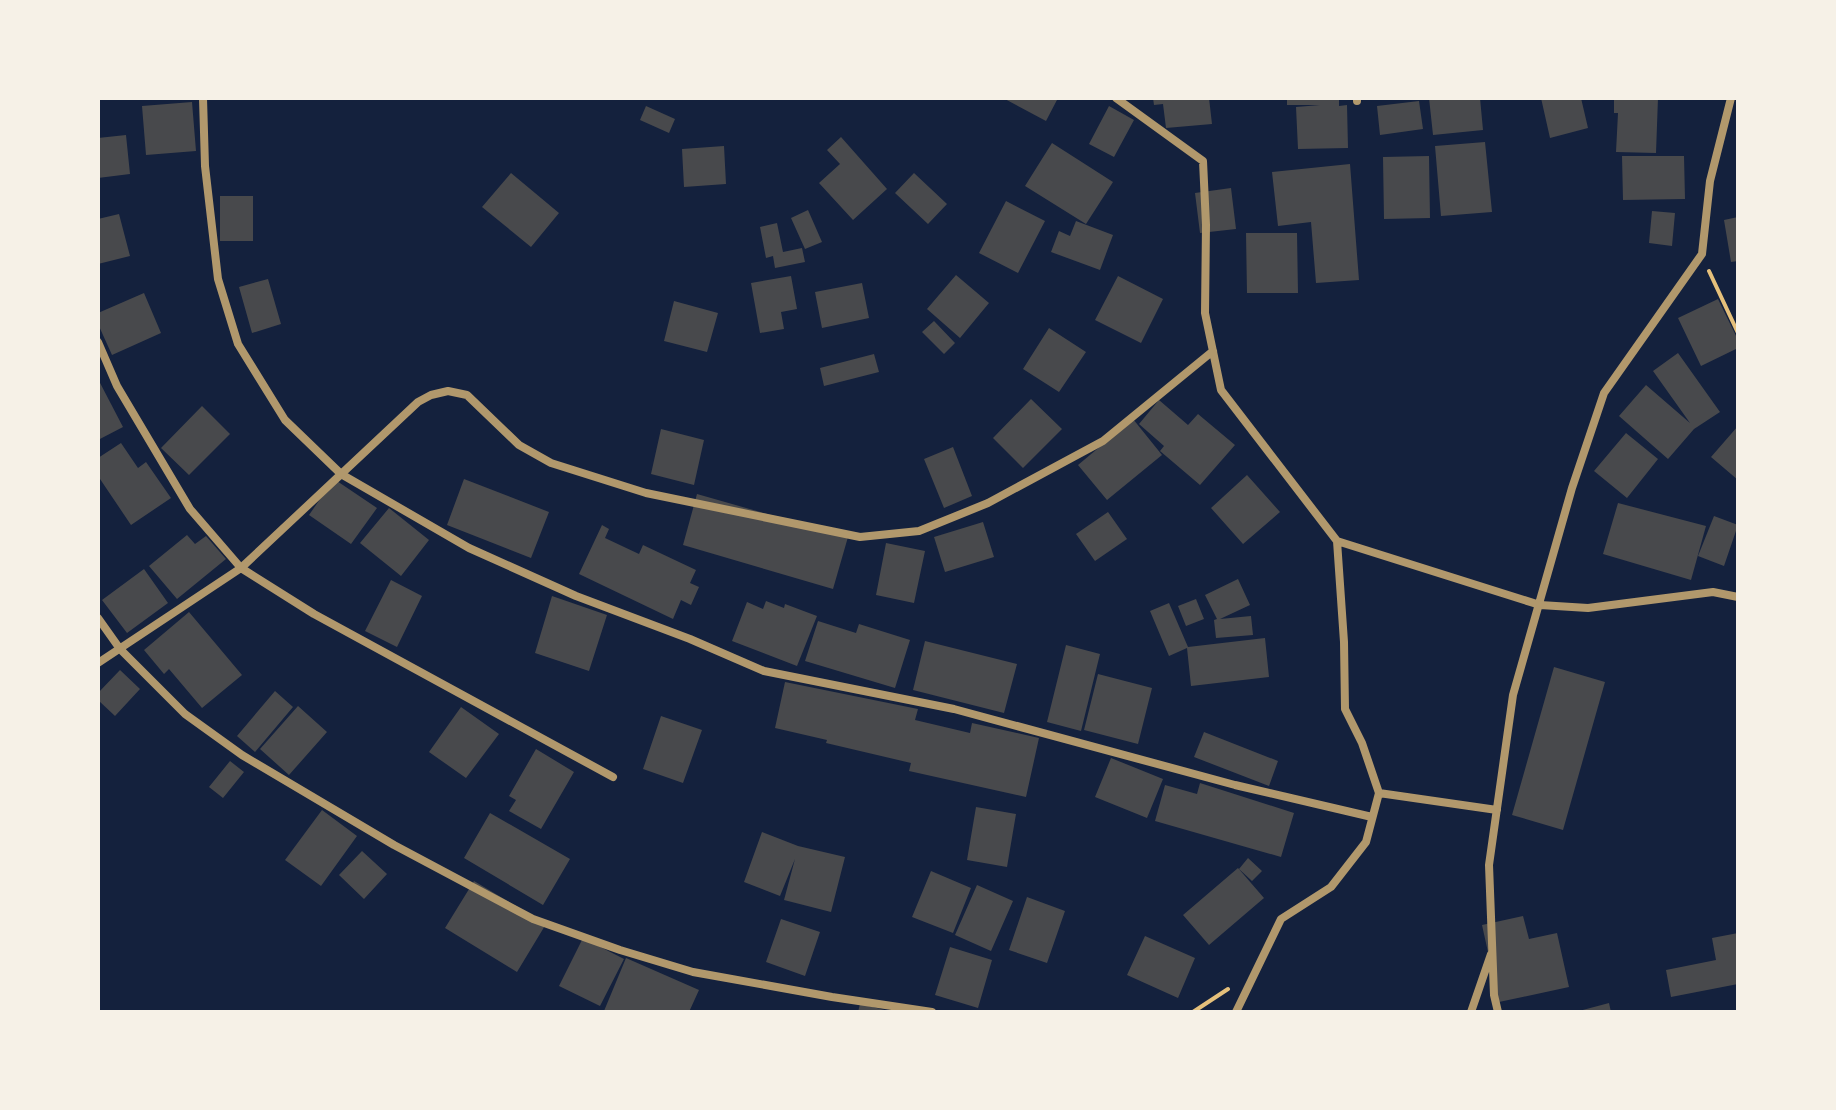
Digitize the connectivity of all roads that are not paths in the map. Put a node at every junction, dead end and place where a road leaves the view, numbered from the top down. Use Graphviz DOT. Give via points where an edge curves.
graph roads {
  1 [pos="203,98"];
  2 [pos="1116,98"];
  3 [pos="1731,98"];
  4 [pos="98,342"];
  5 [pos="1213,351"];
  6 [pos="341,474"];
  7 [pos="1337,541"];
  8 [pos="241,568"];
  9 [pos="1738,597"];
  10 [pos="1540,605"];
  11 [pos="98,618"];
  12 [pos="120,649"];
  13 [pos="98,663"];
  14 [pos="613,777"];
  15 [pos="1379,793"];
  16 [pos="1497,810"];
  17 [pos="1372,817"];
  18 [pos="1492,949"];
  19 [pos="932,1012"];
  20 [pos="1236,1012"];
  21 [pos="1471,1012"];
  22 [pos="1498,1012"];
  1 -- 6 [label="street" via="218,279 238,344 285,420"];
  2 -- 5 [label="street" via="1203,161 1205,313"];
  3 -- 10 [label="street" via="1710,181 1702,254 1604,393"];
  4 -- 8 [label="street" via="117,386 190,509"];
  5 -- 6 [label="street" via="1103,441 988,503 919,531 860,537 646,493 551,463 519,445 467,395 448,391 418,402"];
  5 -- 7 [label="street" via="1221,390"];
  6 -- 8 [label="street"];
  6 -- 17 [label="street" via="469,548 764,671 954,709"];
  7 -- 10 [label="street"];
  7 -- 15 [label="street" via="1345,709"];
  8 -- 12 [label="street"];
  8 -- 14 [label="street" via="314,614"];
  9 -- 10 [label="street" via="1713,592 1588,608"];
  10 -- 16 [label="street" via="1513,695"];
  11 -- 12 [label="street"];
  12 -- 13 [label="street"];
  12 -- 19 [label="street" via="185,714 242,755 533,919 693,972"];
  15 -- 16 [label="street"];
  15 -- 17 [label="street"];
  16 -- 18 [label="street" via="1489,865"];
  17 -- 20 [label="street" via="1366,842 1331,887 1281,919"];
  18 -- 21 [label="street"];
  18 -- 22 [label="street"];
}
